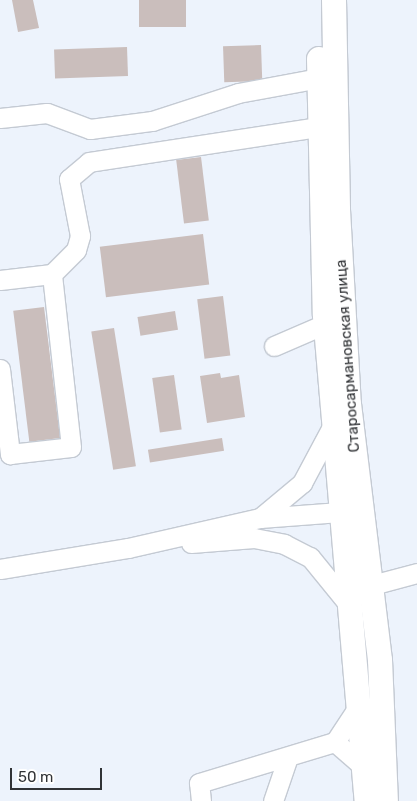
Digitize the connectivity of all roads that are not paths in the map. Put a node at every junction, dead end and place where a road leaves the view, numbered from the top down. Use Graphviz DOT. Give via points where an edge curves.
graph roads {
  1 [pos="319,0"];
  2 [pos="334,0"];
  3 [pos="319,78"];
  4 [pos="0,118"];
  5 [pos="319,127"];
  6 [pos="52,274"];
  7 [pos="0,280"];
  8 [pos="326,324"];
  9 [pos="274,346"];
  10 [pos="0,369"];
  11 [pos="333,425"];
  12 [pos="340,512"];
  13 [pos="260,518"];
  14 [pos="365,520"];
  15 [pos="128,548"];
  16 [pos="0,569"];
  17 [pos="417,573"];
  18 [pos="372,585"];
  19 [pos="353,612"];
  20 [pos="360,704"];
  21 [pos="335,742"];
  22 [pos="288,757"];
  23 [pos="365,768"];
  24 [pos="200,801"];
  25 [pos="273,801"];
  26 [pos="367,801"];
  27 [pos="386,801"];
  1 -- 3 [label="main road, Старосармановская улица"];
  2 -- 14 [label="main road, Старосармановская улица" via="338,210 349,404"];
  3 -- 4 [label="street" via="238,94 152,120 90,129 46,113"];
  3 -- 5 [label="main road, Старосармановская улица"];
  5 -- 6 [label="street" via="89,162 69,179 78,243"];
  5 -- 8 [label="main road, Старосармановская улица"];
  6 -- 7 [label="street"];
  6 -- 10 [label="street" via="72,447 10,454"];
  8 -- 9 [label="street"];
  8 -- 11 [label="main road, Старосармановская улица"];
  11 -- 12 [label="main road, Старосармановская улица"];
  11 -- 13 [label="street" via="302,483"];
  12 -- 13 [label="street"];
  12 -- 14 [label="street"];
  12 -- 19 [label="main road, Старосармановская улица"];
  13 -- 15 [label="street"];
  14 -- 18 [label="main road, Старосармановская улица"];
  15 -- 16 [label="street"];
  15 -- 19 [label="street" via="254,538 284,544 310,557 336,583"];
  17 -- 18 [label="street"];
  18 -- 27 [label="main road, Старосармановская улица"];
  19 -- 20 [label="main road, Старосармановская улица"];
  20 -- 21 [label="street"];
  20 -- 23 [label="main road, Старосармановская улица"];
  21 -- 22 [label="street"];
  21 -- 23 [label="street"];
  22 -- 24 [label="street" via="200,783"];
  22 -- 25 [label="street"];
  23 -- 26 [label="main road, Старосармановская улица"];
}
